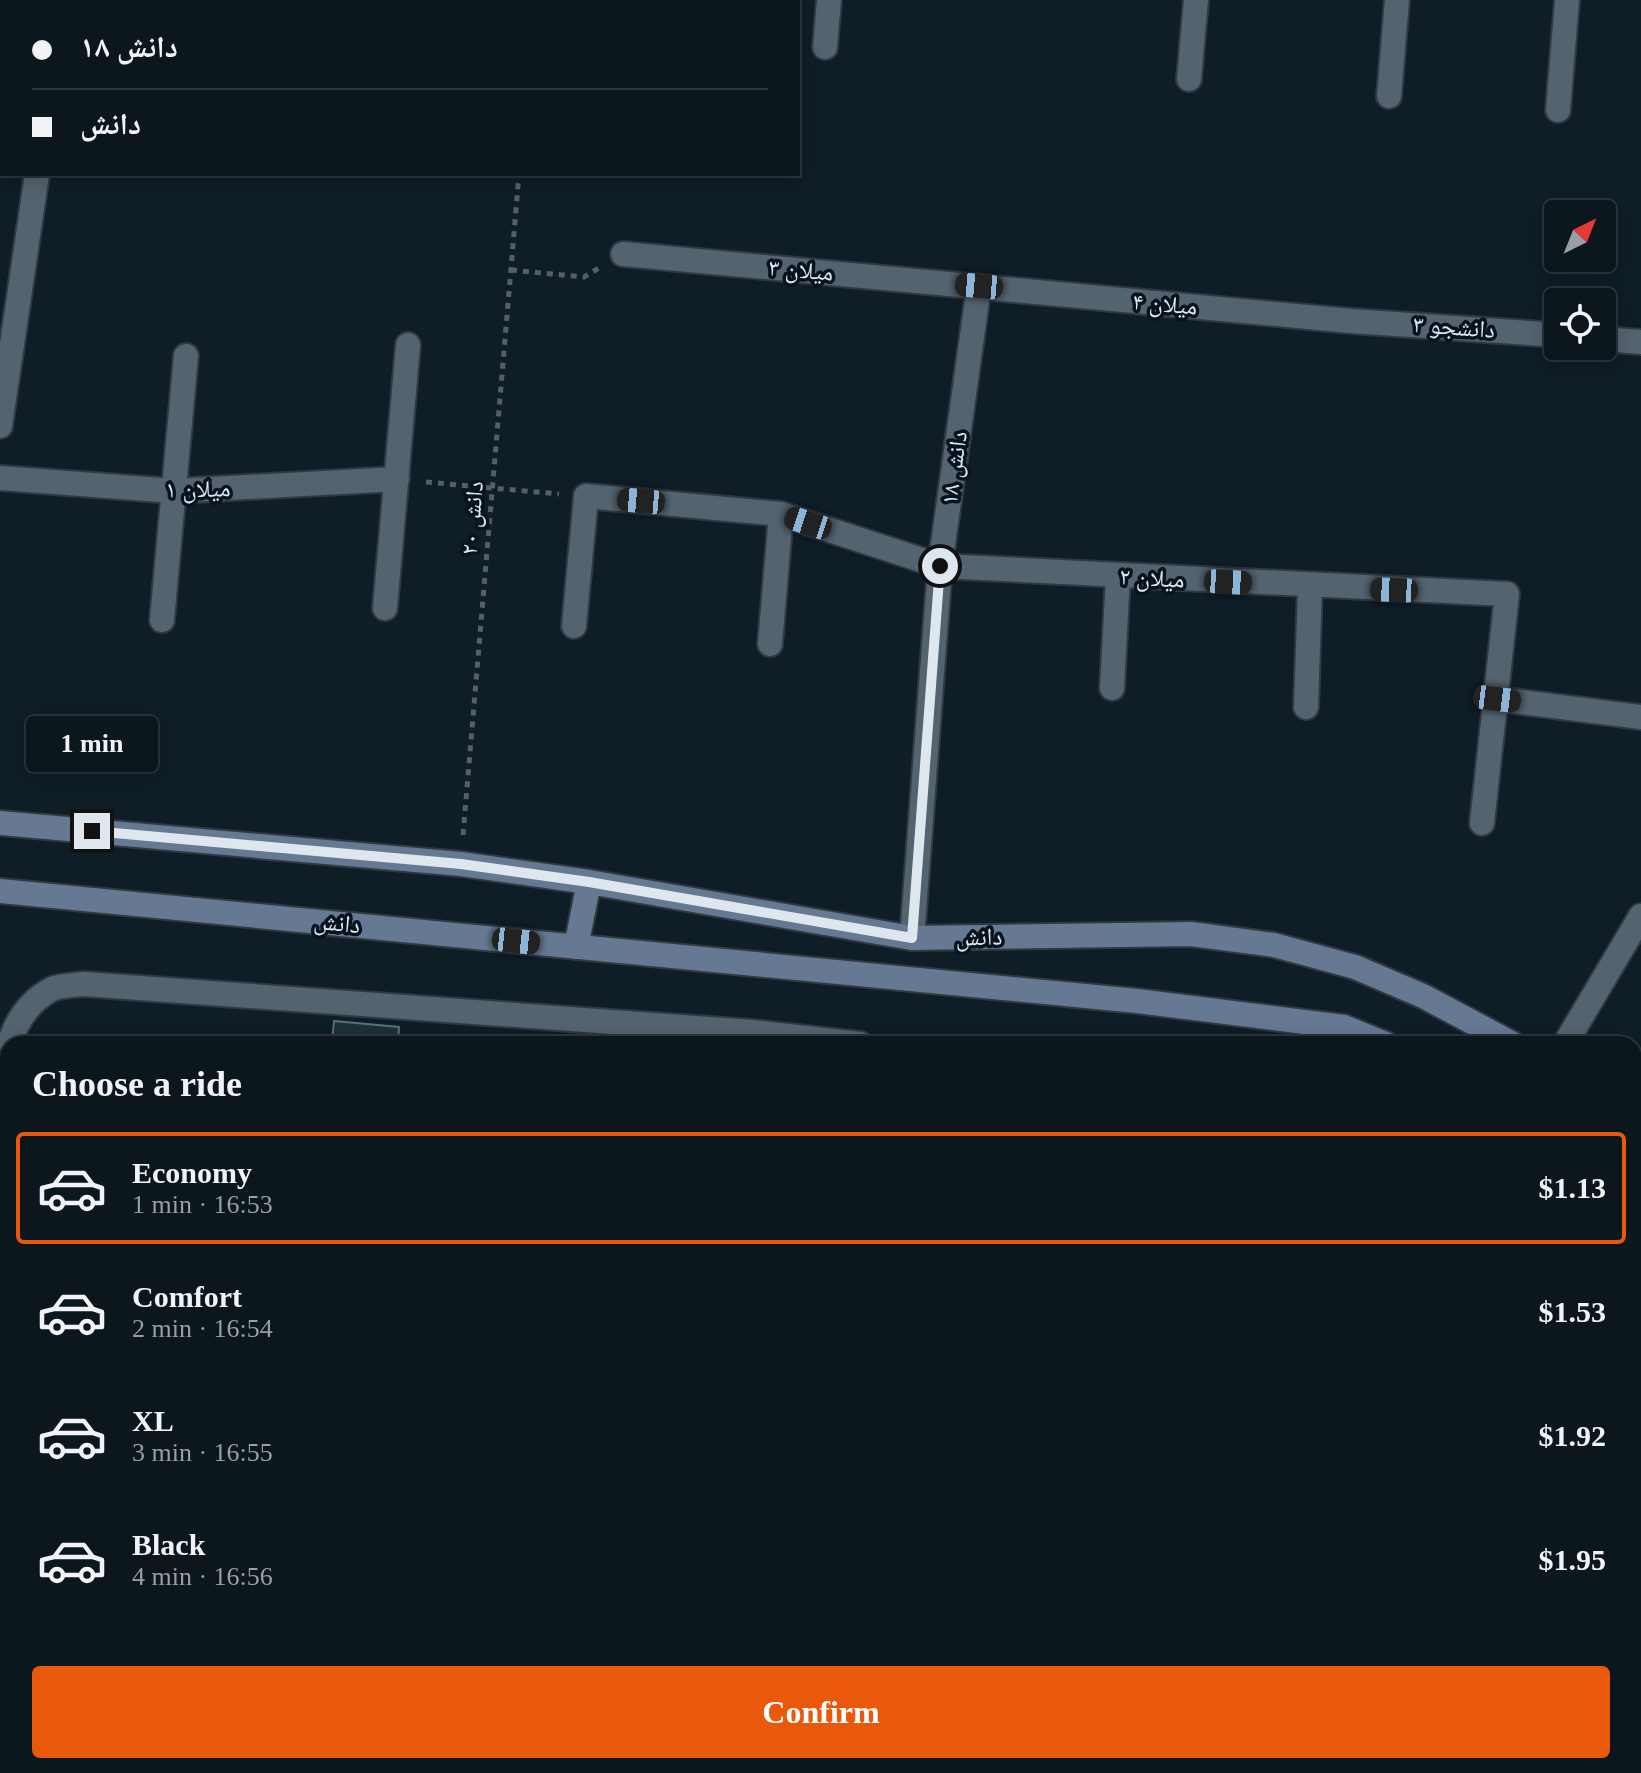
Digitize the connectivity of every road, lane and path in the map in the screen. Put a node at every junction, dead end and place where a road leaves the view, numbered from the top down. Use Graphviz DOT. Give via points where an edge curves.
graph roads {
  1 [pos="829,0"];
  2 [pos="1196,0"];
  3 [pos="1397,0"];
  4 [pos="1567,0"];
  5 [pos="825,47"];
  6 [pos="1189,79"];
  7 [pos="1389,96"];
  8 [pos="1558,110"];
  9 [pos="37,176"];
  10 [pos="519,176"];
  11 [pos="623,254"];
  12 [pos="511,270"];
  13 [pos="979,286"];
  14 [pos="1351,321"];
  15 [pos="1544,334"];
  16 [pos="1616,340"];
  17 [pos="1641,342"];
  18 [pos="408,345"];
  19 [pos="186,356"];
  20 [pos="0,426"];
  21 [pos="0,478"];
  22 [pos="397,479"];
  23 [pos="493,488"];
  24 [pos="174,491"];
  25 [pos="586,496"];
  26 [pos="781,514"];
  27 [pos="940,566"];
  28 [pos="1118,576"];
  29 [pos="1310,587"];
  30 [pos="385,608"];
  31 [pos="162,620"];
  32 [pos="574,626"];
  33 [pos="770,644"];
  34 [pos="1112,688"];
  35 [pos="1497,699"];
  36 [pos="1306,707"];
  37 [pos="1641,717"];
  38 [pos="0,823"];
  39 [pos="1482,823"];
  40 [pos="461,864"];
  41 [pos="589,882"];
  42 [pos="0,891"];
  43 [pos="1641,916"];
  44 [pos="912,938"];
  45 [pos="576,947"];
  46 [pos="10,1036"];
  47 [pos="727,1036"];
  48 [pos="1366,1036"];
  49 [pos="1498,1036"];
  50 [pos="1570,1036"];
  1 -- 5 [label="street"];
  2 -- 6 [label="street"];
  3 -- 7 [label="street"];
  4 -- 8 [label="street"];
  9 -- 20 [label="street"];
  10 -- 12 [label="path, دانش ۲۰"];
  11 -- 12 [label="path" via="584,277"];
  11 -- 13 [label="street, میلان ۳"];
  12 -- 23 [label="path, دانش ۲۰"];
  13 -- 14 [label="street, میلان ۴"];
  13 -- 27 [label="street, دانش ۱۸"];
  14 -- 15 [label="street, دانشجو ۳"];
  16 -- 17 [label="street"];
  18 -- 22 [label="street"];
  19 -- 24 [label="street"];
  21 -- 24 [label="street, میلان ۱"];
  22 -- 23 [label="path"];
  22 -- 24 [label="street, میلان ۱"];
  22 -- 30 [label="street"];
  23 -- 25 [label="path"];
  23 -- 40 [label="path, دانش ۲۰"];
  24 -- 31 [label="street"];
  25 -- 26 [label="street"];
  25 -- 32 [label="street"];
  26 -- 27 [label="street"];
  26 -- 33 [label="street"];
  27 -- 28 [label="street, میلان ۲"];
  27 -- 44 [label="street, دانش ۱۸"];
  28 -- 29 [label="street, میلان ۲"];
  28 -- 34 [label="street"];
  29 -- 35 [label="street, میلان ۲" via="1507,594"];
  29 -- 36 [label="street"];
  35 -- 37 [label="street"];
  35 -- 39 [label="street"];
  38 -- 40 [label="main road, دانش"];
  40 -- 41 [label="main road, دانش"];
  41 -- 44 [label="main road, دانش"];
  41 -- 45 [label="main road"];
  42 -- 45 [label="main road, دانش"];
  43 -- 50 [label="street"];
  44 -- 49 [label="main road, دانش" via="1191,934 1274,945 1355,967"];
  45 -- 48 [label="main road, دانش" via="1137,1001 1344,1027"];
  46 -- 47 [label="street" via="26,1010 54,988 84,984"];
}
